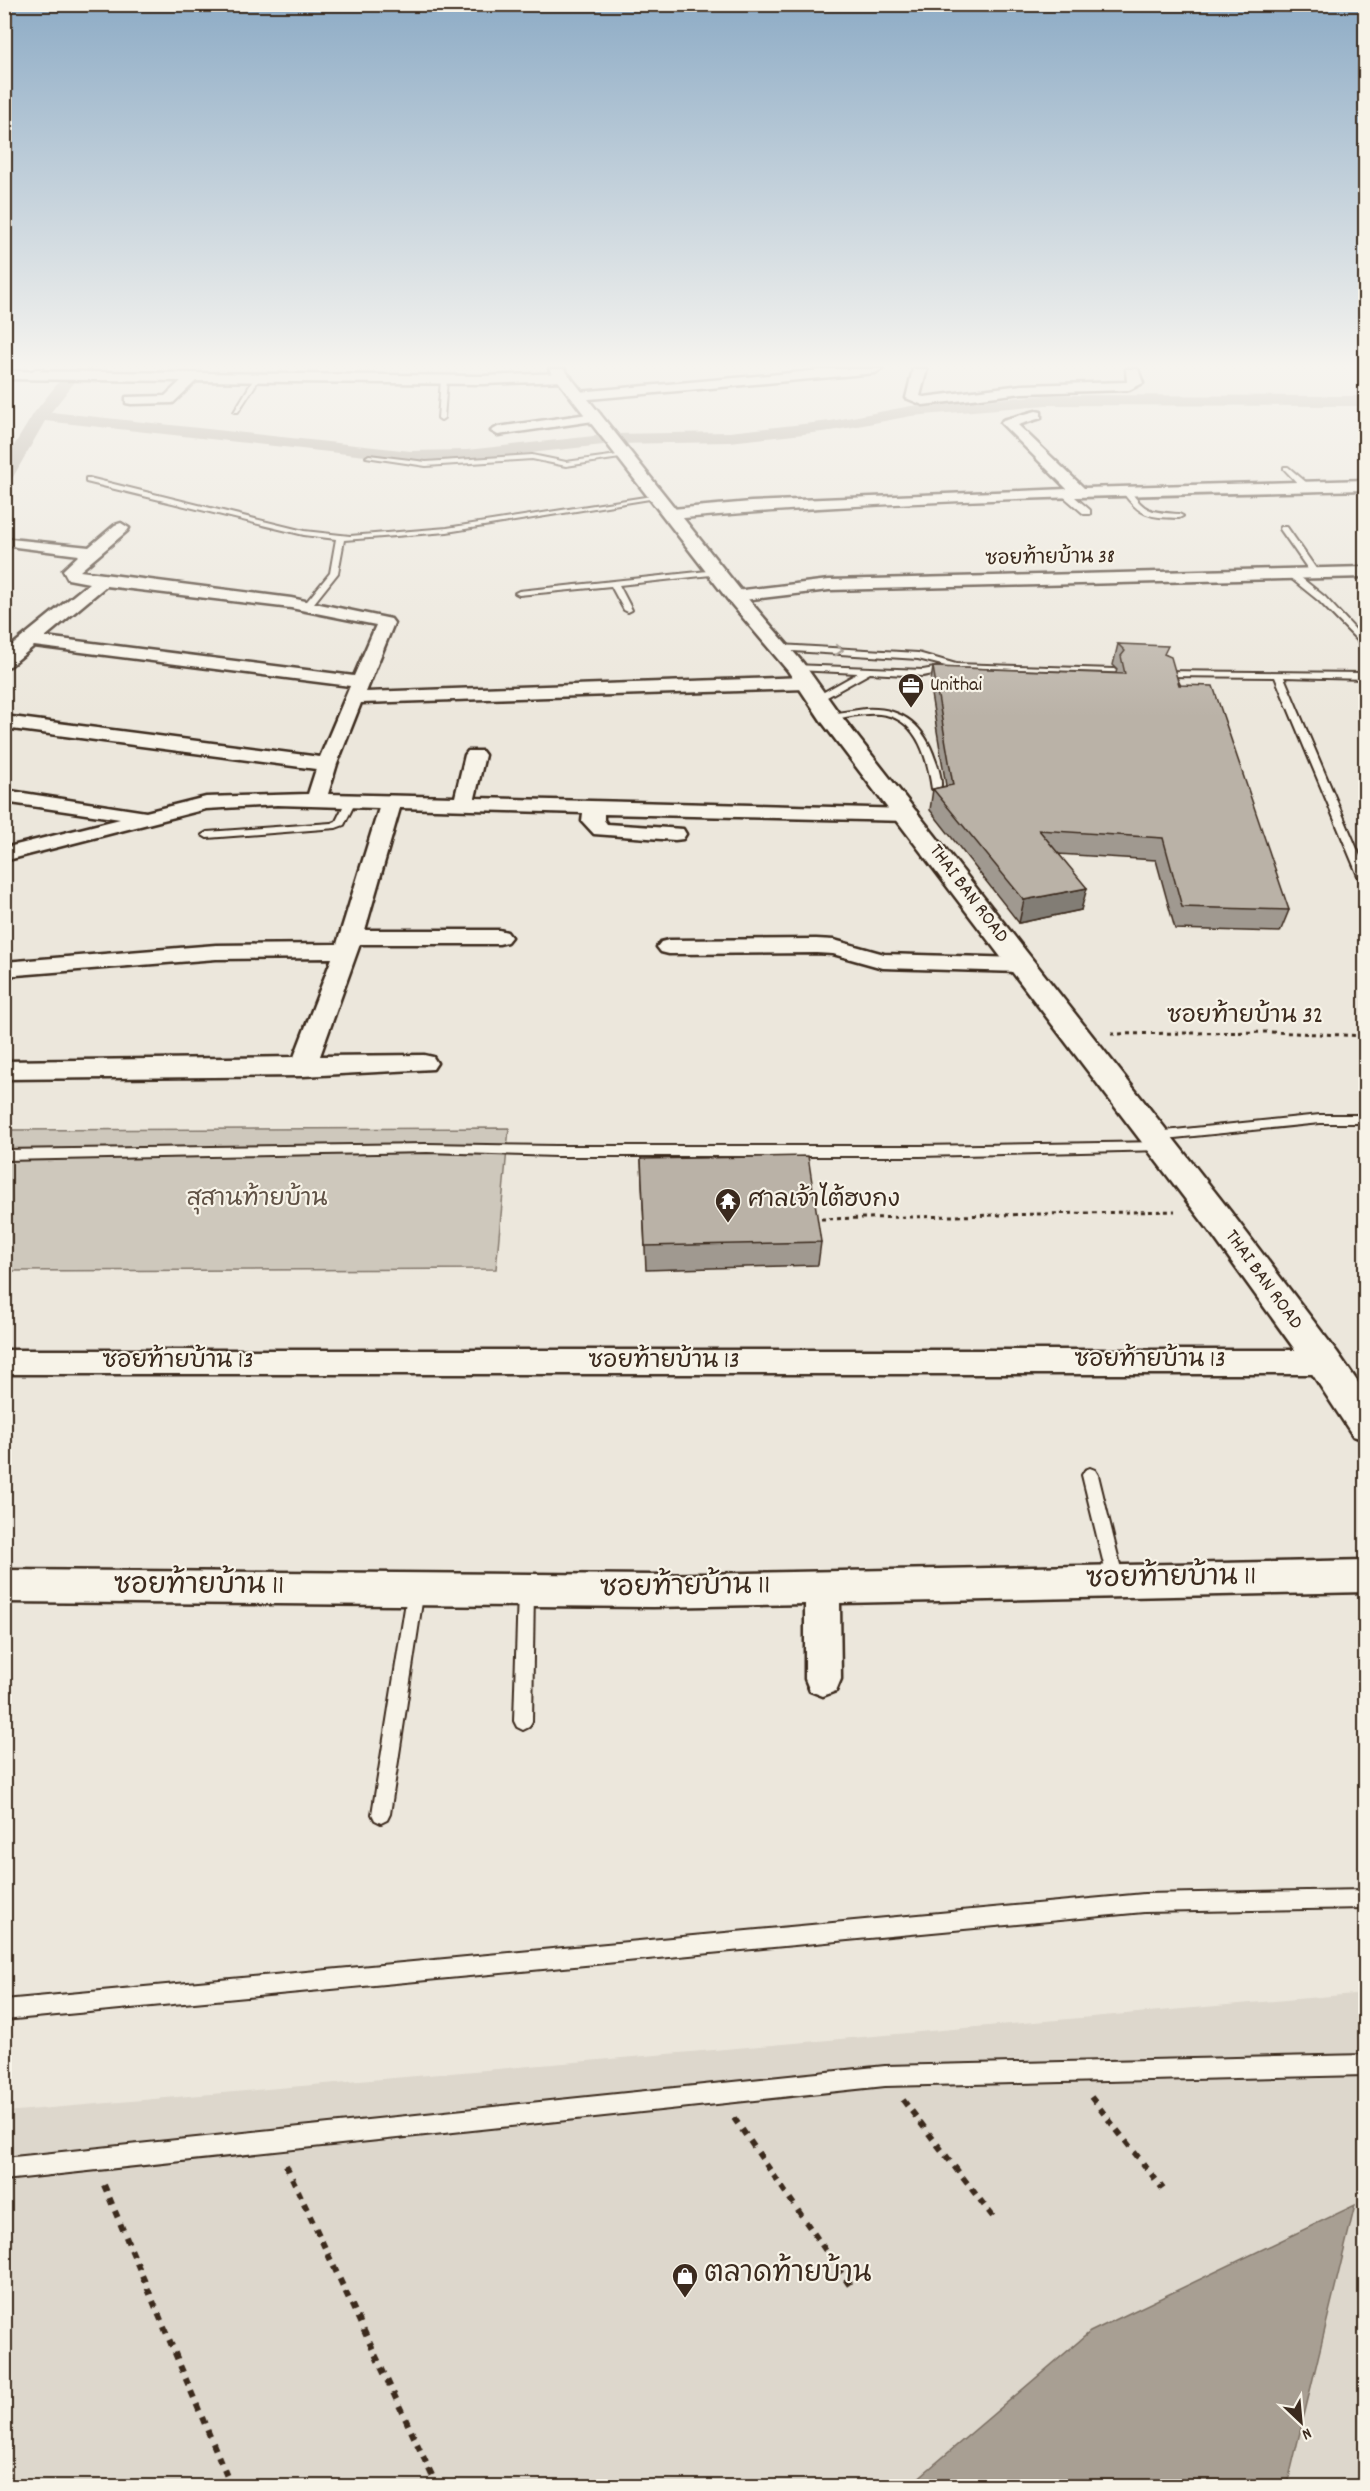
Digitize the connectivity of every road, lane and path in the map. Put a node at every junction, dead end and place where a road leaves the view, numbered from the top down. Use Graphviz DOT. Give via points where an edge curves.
graph roads {
  1 [pos="110,485"];
  2 [pos="649,485"];
  3 [pos="1065,485"];
  4 [pos="1297,485"];
  5 [pos="1126,491"];
  6 [pos="1072,493"];
  7 [pos="665,505"];
  8 [pos="1087,512"];
  9 [pos="1179,516"];
  10 [pos="121,528"];
  11 [pos="1284,529"];
  12 [pos="340,538"];
  13 [pos="16,542"];
  14 [pos="93,552"];
  15 [pos="1364,569"];
  16 [pos="717,572"];
  17 [pos="1315,573"];
  18 [pos="1291,574"];
  19 [pos="102,581"];
  20 [pos="614,583"];
  21 [pos="519,593"];
  22 [pos="735,596"];
  23 [pos="307,606"];
  24 [pos="628,610"];
  25 [pos="29,640"];
  26 [pos="1365,646"];
  27 [pos="4,662"];
  28 [pos="957,666"];
  29 [pos="871,669"];
  30 [pos="1114,672"];
  31 [pos="1164,673"];
  32 [pos="1278,674"];
  33 [pos="1365,676"];
  34 [pos="806,683"];
  35 [pos="356,690"];
  36 [pos="4,722"];
  37 [pos="475,755"];
  38 [pos="327,764"];
  39 [pos="937,789"];
  40 [pos="4,796"];
  41 [pos="317,798"];
  42 [pos="352,799"];
  43 [pos="392,800"];
  44 [pos="464,802"];
  45 [pos="594,806"];
  46 [pos="909,815"];
  47 [pos="148,817"];
  48 [pos="675,834"];
  49 [pos="207,835"];
  50 [pos="4,855"];
  51 [pos="1365,883"];
  52 [pos="500,937"];
  53 [pos="349,944"];
  54 [pos="669,947"];
  55 [pos="1020,965"];
  56 [pos="4,969"];
  57 [pos="1124,1033"];
  58 [pos="1365,1036"];
  59 [pos="424,1063"];
  60 [pos="303,1067"];
  61 [pos="4,1070"];
  62 [pos="1365,1119"];
  63 [pos="1159,1141"];
  64 [pos="4,1155"];
  65 [pos="1212,1210"];
  66 [pos="821,1219"];
  67 [pos="4,1362"];
  68 [pos="1324,1362"];
  69 [pos="1365,1425"];
  70 [pos="1090,1475"];
  71 [pos="1365,1576"];
  72 [pos="1116,1581"];
  73 [pos="4,1586"];
  74 [pos="822,1587"];
  75 [pos="416,1589"];
  76 [pos="526,1590"];
  77 [pos="823,1679"];
  78 [pos="523,1721"];
  79 [pos="381,1814"];
  80 [pos="1365,1899"];
  81 [pos="4,2010"];
  82 [pos="1365,2065"];
  83 [pos="1072,2073"];
  84 [pos="885,2076"];
  85 [pos="717,2094"];
  86 [pos="275,2140"];
  87 [pos="93,2159"];
  88 [pos="4,2169"];
  89 [pos="1163,2189"];
  90 [pos="994,2218"];
  91 [pos="853,2290"];
  92 [pos="4,2465"];
  93 [pos="13,2487"];
  94 [pos="231,2487"];
  95 [pos="436,2487"];
  1 -- 12 [label="lane" via="304,533"];
  2 -- 7 [label="street, THAI BAN ROAD"];
  3 -- 6 [label="street"];
  4 -- 5 [label="street"];
  5 -- 6 [label="street"];
  5 -- 9 [label="lane" via="1145,514"];
  6 -- 7 [label="street" via="751,507"];
  6 -- 8 [label="lane"];
  7 -- 12 [label="lane"];
  7 -- 16 [label="street, THAI BAN ROAD"];
  10 -- 14 [label="street"];
  11 -- 17 [label="lane"];
  12 -- 23 [label="lane" via="334,573"];
  13 -- 14 [label="street"];
  14 -- 19 [label="street" via="71,572"];
  15 -- 17 [label="street, ซอยท้ายบ้าน 38"];
  16 -- 20 [label="lane"];
  16 -- 22 [label="street, THAI BAN ROAD"];
  17 -- 18 [label="street, ซอยท้ายบ้าน 38"];
  18 -- 22 [label="street, ซอยท้ายบ้าน 38" via="829,585"];
  18 -- 26 [label="lane" via="1322,599"];
  19 -- 23 [label="street"];
  19 -- 25 [label="street"];
  20 -- 21 [label="lane"];
  20 -- 24 [label="lane"];
  22 -- 34 [label="street, THAI BAN ROAD"];
  23 -- 35 [label="street" via="385,623"];
  25 -- 27 [label="street"];
  25 -- 35 [label="street"];
  28 -- 29 [label="lane" via="923,673"];
  28 -- 30 [label="lane"];
  34 -- 28 [label="lane, one-way" via="918,656"];
  29 -- 34 [label="lane"];
  29 -- 34 [label="lane"];
  31 -- 32 [label="lane"];
  32 -- 33 [label="lane"];
  32 -- 51 [label="lane"];
  34 -- 35 [label="street"];
  34 -- 39 [label="lane" via="909,721 935,768"];
  34 -- 46 [label="street, THAI BAN ROAD"];
  35 -- 38 [label="street"];
  36 -- 38 [label="street"];
  37 -- 44 [label="street"];
  38 -- 41 [label="street"];
  40 -- 47 [label="street"];
  41 -- 42 [label="street"];
  41 -- 47 [label="street" via="206,803"];
  42 -- 43 [label="street"];
  42 -- 49 [label="lane" via="340,823 332,826"];
  43 -- 44 [label="street"];
  43 -- 53 [label="street"];
  44 -- 45 [label="street"];
  45 -- 46 [label="street"];
  45 -- 48 [label="street" via="593,821 601,830"];
  46 -- 55 [label="street, THAI BAN ROAD"];
  47 -- 50 [label="street"];
  52 -- 53 [label="street"];
  53 -- 56 [label="street"];
  53 -- 60 [label="street"];
  54 -- 55 [label="street" via="816,946 884,961"];
  55 -- 63 [label="street, THAI BAN ROAD"];
  57 -- 58 [label="path, ซอยท้ายบ้าน 32"];
  59 -- 60 [label="street"];
  60 -- 61 [label="street"];
  62 -- 63 [label="lane" via="1309,1120"];
  63 -- 64 [label="lane" via="920,1151 427,1148"];
  63 -- 65 [label="street, THAI BAN ROAD"];
  65 -- 66 [label="path"];
  65 -- 68 [label="street, THAI BAN ROAD"];
  67 -- 68 [label="street, ซอยท้ายบ้าน 13"];
  68 -- 69 [label="street, THAI BAN ROAD"];
  70 -- 72 [label="lane"];
  71 -- 72 [label="street, ซอยท้ายบ้าน 11"];
  72 -- 74 [label="street, ซอยท้ายบ้าน 11"];
  73 -- 75 [label="street, ซอยท้ายบ้าน 11"];
  74 -- 76 [label="street, ซอยท้ายบ้าน 11"];
  74 -- 77 [label="street"];
  75 -- 76 [label="street, ซอยท้ายบ้าน 11"];
  75 -- 79 [label="lane"];
  76 -- 78 [label="lane"];
  80 -- 81 [label="lane" via="1143,1902"];
  82 -- 83 [label="lane"];
  83 -- 84 [label="lane"];
  83 -- 89 [label="path"];
  84 -- 85 [label="lane"];
  84 -- 90 [label="path"];
  85 -- 86 [label="lane"];
  85 -- 91 [label="path"];
  86 -- 87 [label="lane"];
  86 -- 95 [label="path"];
  87 -- 88 [label="lane"];
  87 -- 94 [label="path"];
  92 -- 93 [label="path"];
}
